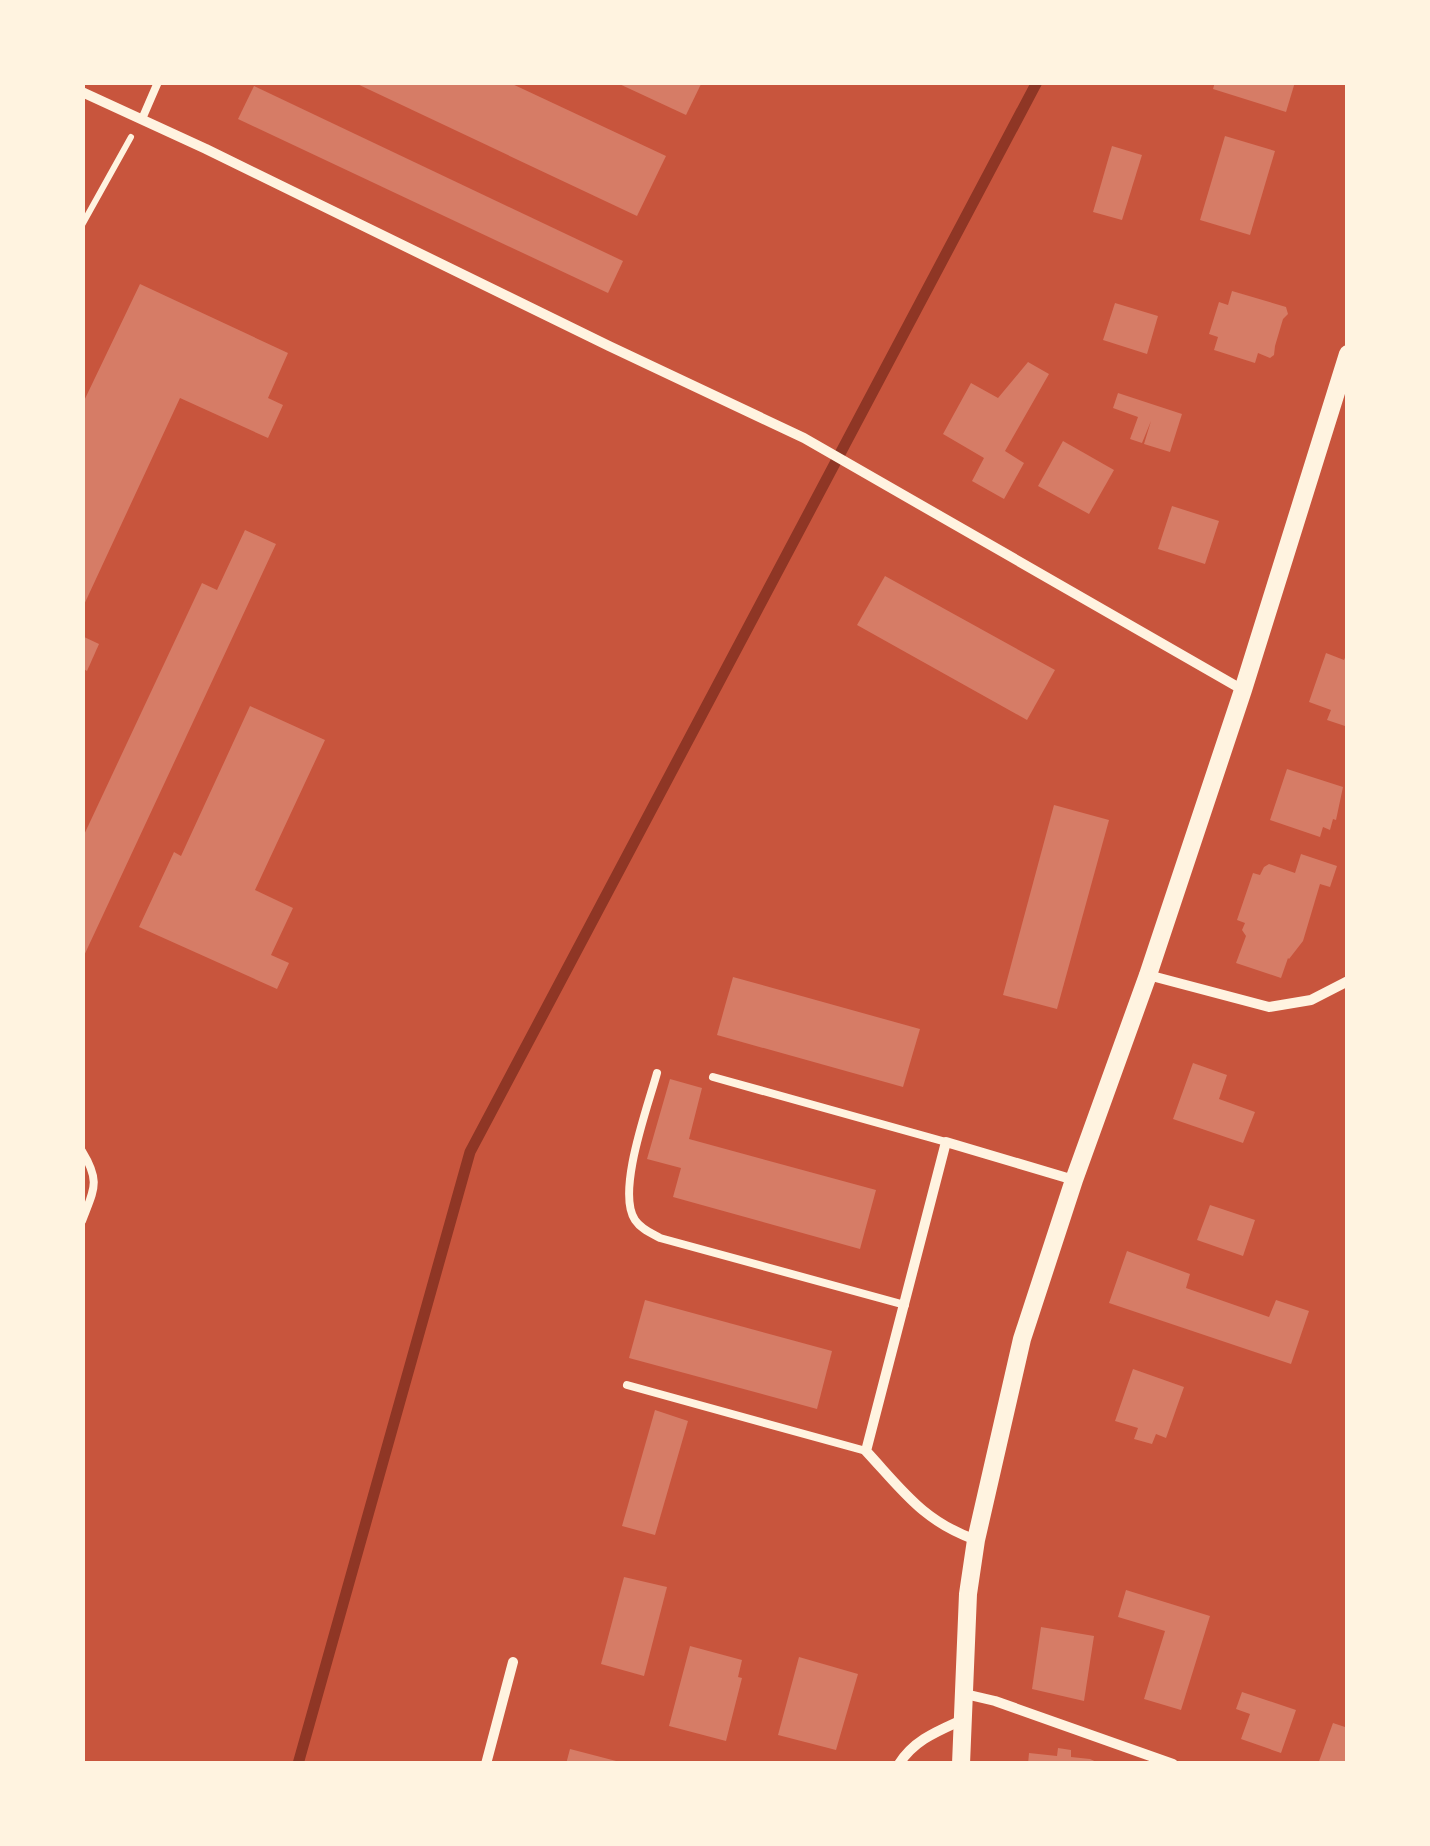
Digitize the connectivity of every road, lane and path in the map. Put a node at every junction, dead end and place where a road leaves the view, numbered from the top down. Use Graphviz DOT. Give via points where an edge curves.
graph roads {
  1 [pos="158,82"];
  2 [pos="82,92"];
  3 [pos="142,119"];
  4 [pos="82,225"];
  5 [pos="1348,354"];
  6 [pos="1243,690"];
  7 [pos="1148,975"];
  8 [pos="1348,981"];
  9 [pos="657,1073"];
  10 [pos="713,1077"];
  11 [pos="946,1142"];
  12 [pos="82,1151"];
  13 [pos="1074,1180"];
  14 [pos="82,1221"];
  15 [pos="904,1304"];
  16 [pos="628,1384"];
  17 [pos="866,1451"];
  18 [pos="976,1540"];
  19 [pos="513,1662"];
  20 [pos="965,1694"];
  21 [pos="963,1719"];
  22 [pos="486,1764"];
  23 [pos="899,1764"];
  24 [pos="961,1764"];
  25 [pos="1174,1764"];
  1 -- 3 [label="lane"];
  2 -- 3 [label="street"];
  3 -- 4 [label="path"];
  3 -- 6 [label="street" via="804,438"];
  5 -- 6 [label="street"];
  6 -- 7 [label="street"];
  7 -- 8 [label="street" via="1269,1007 1311,1000"];
  7 -- 13 [label="street"];
  9 -- 15 [label="lane" via="628,1181 627,1200 645,1230"];
  10 -- 11 [label="lane"];
  11 -- 13 [label="street"];
  11 -- 15 [label="street"];
  12 -- 14 [label="lane" via="96,1184"];
  13 -- 18 [label="street" via="1022,1339"];
  15 -- 17 [label="street"];
  16 -- 17 [label="lane"];
  17 -- 18 [label="street" via="924,1513"];
  18 -- 20 [label="street"];
  19 -- 22 [label="street"];
  20 -- 21 [label="street"];
  20 -- 25 [label="street"];
  21 -- 23 [label="street" via="926,1736"];
  21 -- 24 [label="street"];
}
